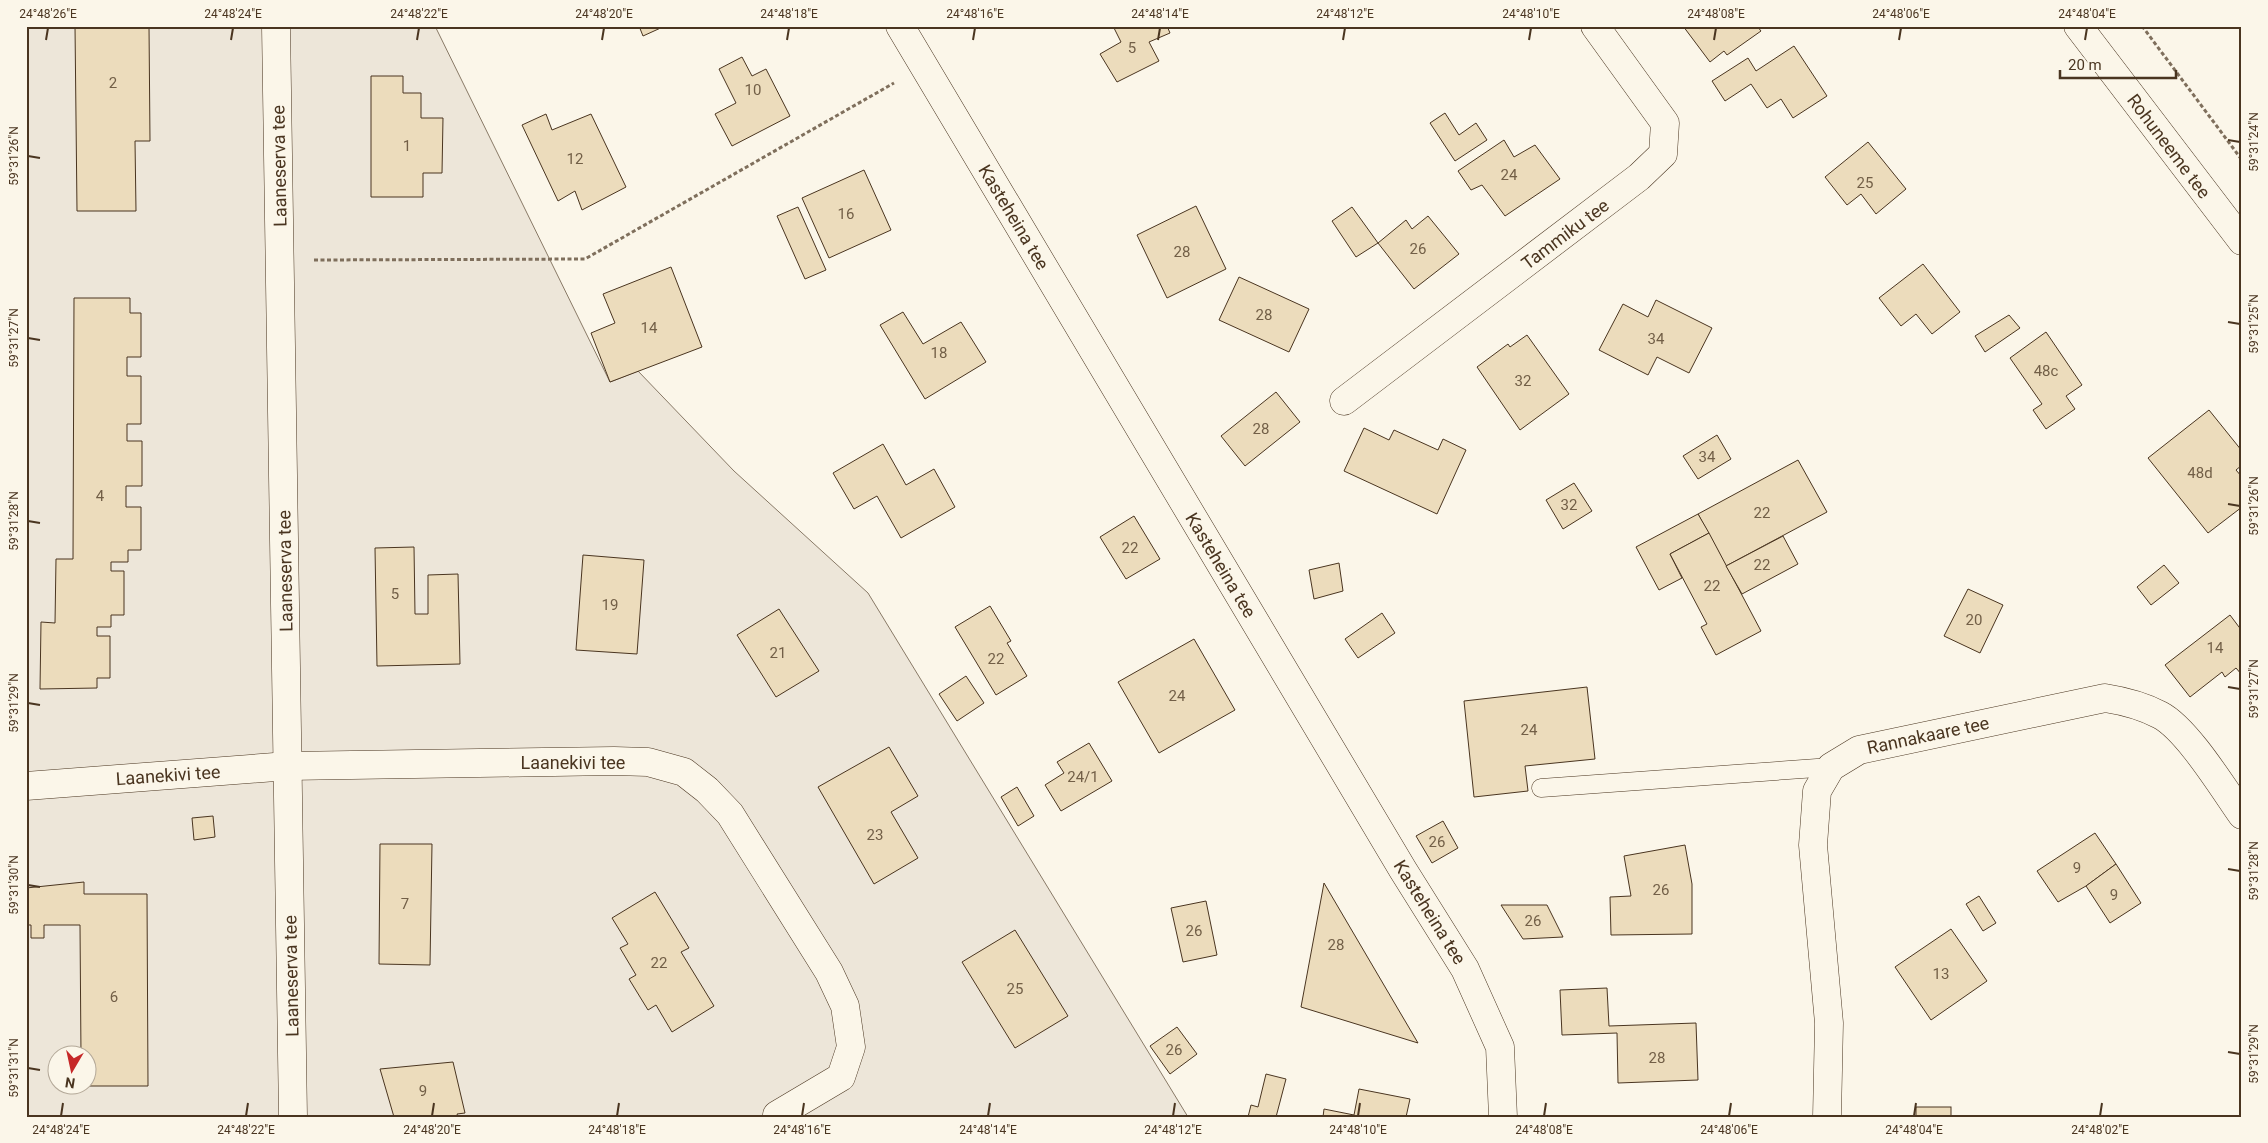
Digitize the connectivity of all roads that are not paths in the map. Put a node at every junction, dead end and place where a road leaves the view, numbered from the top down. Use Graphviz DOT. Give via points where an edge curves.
graph roads {
  1 [pos="276,26"];
  2 [pos="900,26"];
  3 [pos="1595,26"];
  4 [pos="2078,26"];
  5 [pos="2242,242"];
  6 [pos="1344,401"];
  7 [pos="288,766"];
  8 [pos="1831,767"];
  9 [pos="26,786"];
  10 [pos="1541,788"];
  11 [pos="2242,815"];
  12 [pos="777,1115"];
  13 [pos="292,1117"];
  14 [pos="1503,1117"];
  15 [pos="1827,1117"];
  1 -- 7 [label="street, Laaneserva tee"];
  2 -- 14 [label="street, Kasteheina tee" via="1465,969 1500,1046"];
  3 -- 6 [label="street, Tammiku tee" via="1665,123 1662,154 1639,178"];
  4 -- 5 [label="street, Rohuneeme tee"];
  7 -- 9 [label="street, Laanekivi tee"];
  7 -- 12 [label="street, Laanekivi tee" via="614,761 648,762 684,772 730,814 829,972 845,1006 852,1047 841,1077"];
  7 -- 13 [label="street, Laaneserva tee"];
  8 -- 10 [label="lane"];
  8 -- 11 [label="street, Rannakaare tee" via="1859,750 2105,698 2128,702 2161,715 2181,731"];
  8 -- 15 [label="street, Rannakaare tee" via="1817,791 1813,844 1829,1023"];
}
